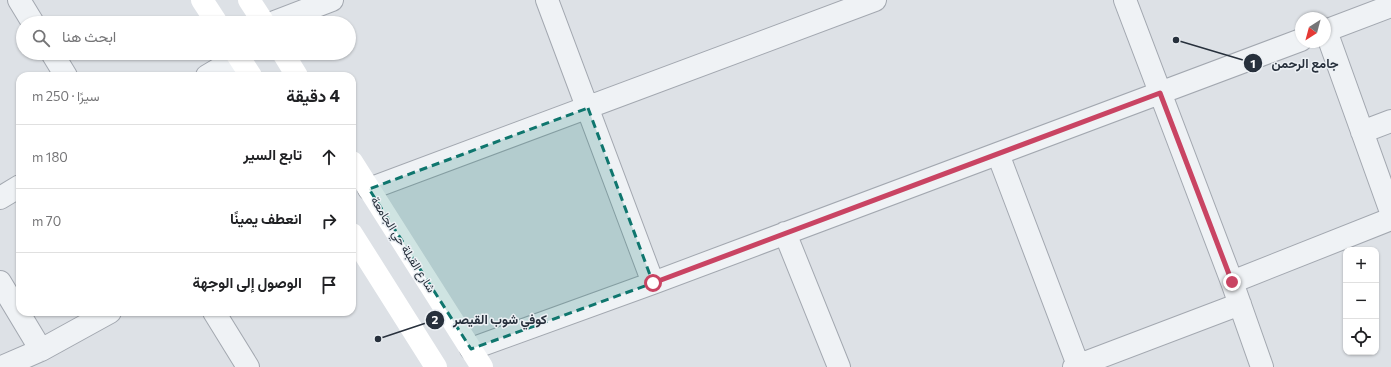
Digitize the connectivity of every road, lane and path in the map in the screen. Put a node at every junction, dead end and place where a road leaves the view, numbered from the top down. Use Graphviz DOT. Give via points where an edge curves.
graph roads {
  1 [pos="19,0"];
  2 [pos="202,0"];
  3 [pos="249,0"];
  4 [pos="332,0"];
  5 [pos="547,0"];
  6 [pos="875,0"];
  7 [pos="1125,0"];
  8 [pos="1391,6"];
  9 [pos="29,16"];
  10 [pos="212,16"];
  11 [pos="259,16"];
  12 [pos="290,16"];
  13 [pos="1331,29"];
  14 [pos="1295,42"];
  15 [pos="1331,45"];
  16 [pos="56,60"];
  17 [pos="230,60"];
  18 [pos="240,60"];
  19 [pos="287,60"];
  20 [pos="64,72"];
  21 [pos="213,72"];
  22 [pos="248,72"];
  23 [pos="295,72"];
  24 [pos="1160,93"];
  25 [pos="588,108"];
  26 [pos="1391,121"];
  27 [pos="1362,132"];
  28 [pos="998,154"];
  29 [pos="356,168"];
  30 [pos="16,188"];
  31 [pos="369,189"];
  32 [pos="0,198"];
  33 [pos="1391,212"];
  34 [pos="1391,220"];
  35 [pos="785,233"];
  36 [pos="356,240"];
  37 [pos="0,282"];
  38 [pos="1232,282"];
  39 [pos="653,283"];
  40 [pos="1240,304"];
  41 [pos="16,309"];
  42 [pos="20,316"];
  43 [pos="103,316"];
  44 [pos="216,316"];
  45 [pos="41,350"];
  46 [pos="476,358"];
  47 [pos="1076,366"];
  48 [pos="2,367"];
  49 [pos="248,367"];
  50 [pos="436,367"];
  51 [pos="839,367"];
  52 [pos="1262,367"];
  1 -- 9 [label="street"];
  2 -- 10 [label="main road"];
  3 -- 11 [label="main road"];
  4 -- 12 [label="street"];
  5 -- 25 [label="street"];
  6 -- 25 [label="street"];
  7 -- 24 [label="street"];
  8 -- 13 [label="street"];
  14 -- 24 [label="street"];
  15 -- 27 [label="street"];
  16 -- 20 [label="street"];
  17 -- 21 [label="street"];
  18 -- 22 [label="main road"];
  19 -- 23 [label="main road"];
  24 -- 28 [label="street"];
  24 -- 38 [label="street"];
  25 -- 31 [label="street"];
  25 -- 39 [label="street"];
  26 -- 27 [label="street"];
  27 -- 33 [label="street"];
  28 -- 35 [label="street"];
  28 -- 47 [label="street"];
  29 -- 31 [label="main road, شارع القبلة حي الجامعة"];
  30 -- 32 [label="street"];
  31 -- 46 [label="main road, شارع القبلة حي الجامعة"];
  34 -- 38 [label="street"];
  35 -- 39 [label="street"];
  35 -- 51 [label="street"];
  36 -- 50 [label="main road"];
  37 -- 41 [label="street"];
  38 -- 40 [label="street"];
  39 -- 46 [label="street"];
  40 -- 47 [label="street"];
  40 -- 52 [label="street"];
  42 -- 45 [label="street"];
  43 -- 45 [label="street"];
  44 -- 49 [label="street"];
  45 -- 48 [label="street"];
}
